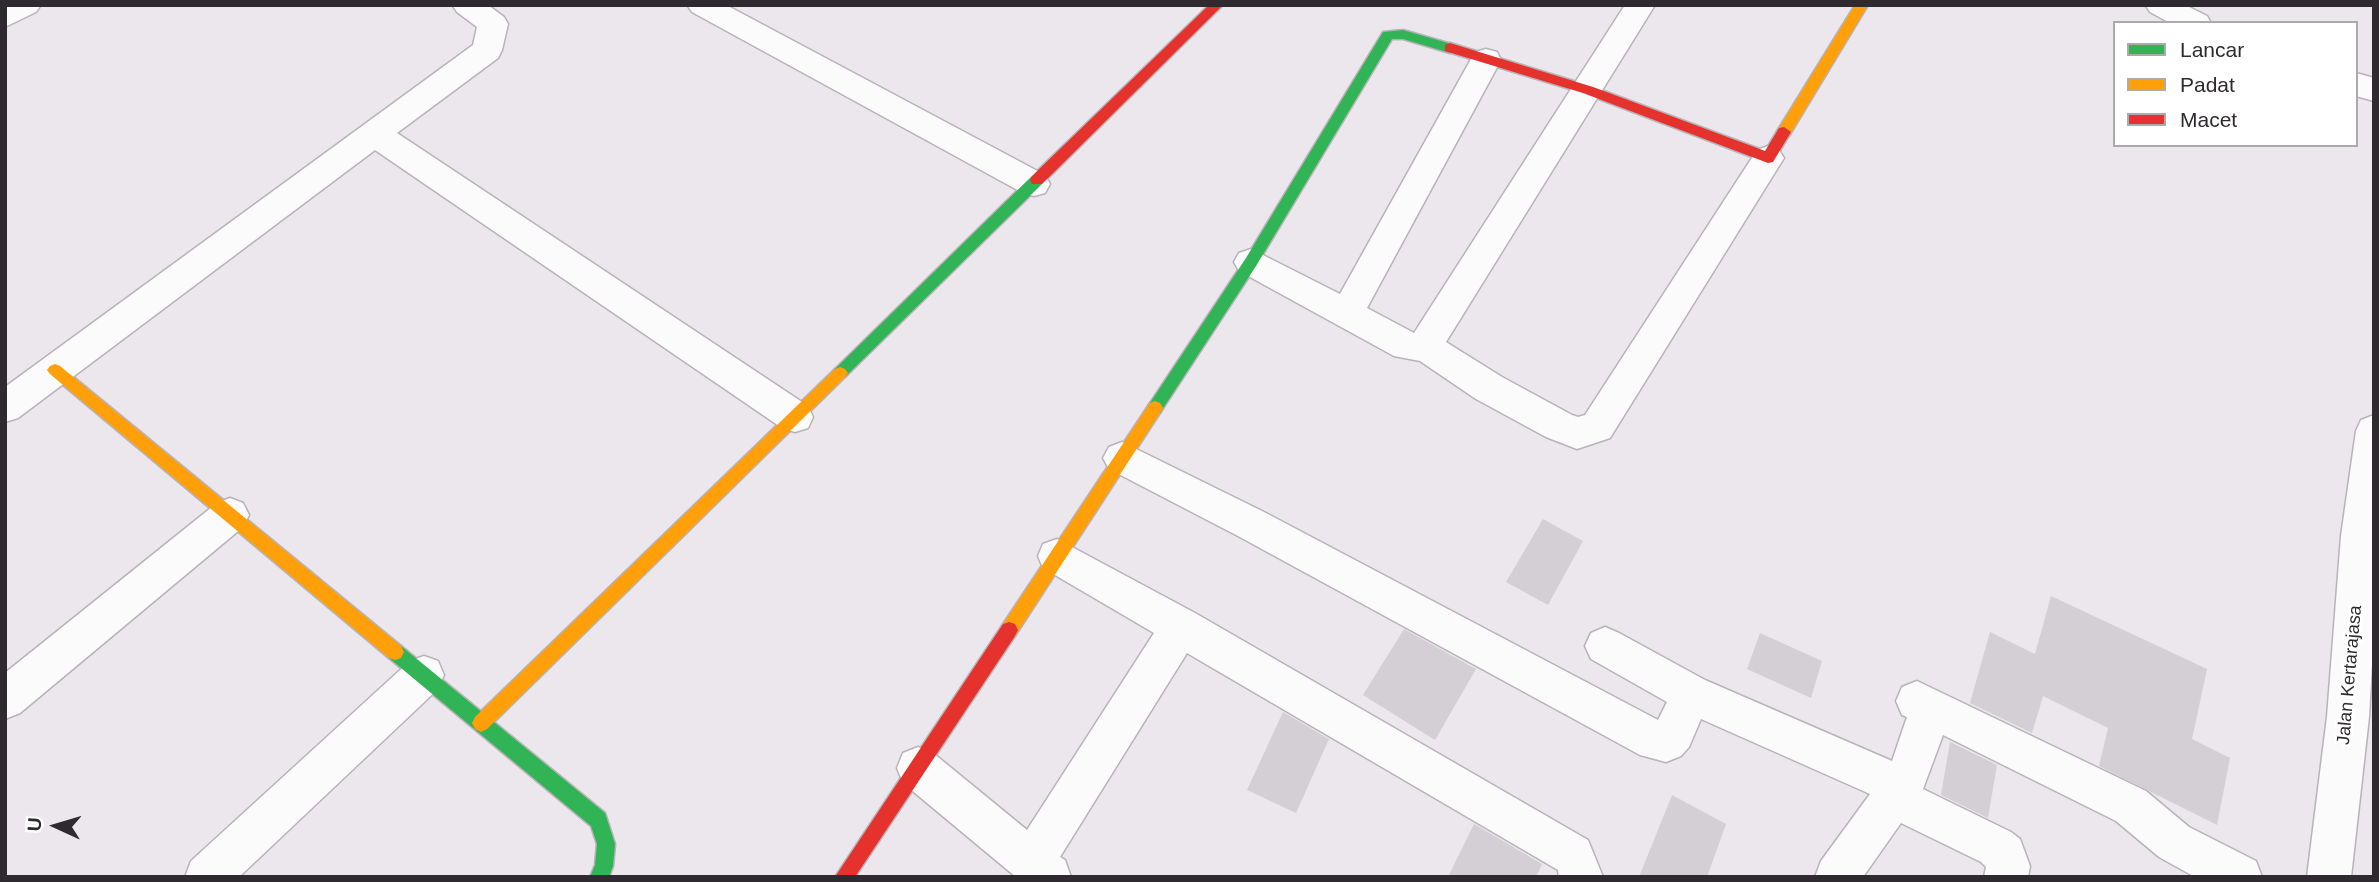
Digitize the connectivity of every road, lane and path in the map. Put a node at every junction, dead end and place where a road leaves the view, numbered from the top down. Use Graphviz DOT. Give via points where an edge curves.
graph roads {
  1 [pos="26,5"];
  2 [pos="467,5"];
  3 [pos="702,5"];
  4 [pos="1217,5"];
  5 [pos="1640,5"];
  6 [pos="1862,5"];
  7 [pos="2160,5"];
  8 [pos="5,17"];
  9 [pos="2192,21"];
  10 [pos="1486,60"];
  11 [pos="1588,90"];
  12 [pos="375,134"];
  13 [pos="1768,158"];
  14 [pos="1034,184"];
  15 [pos="1251,262"];
  16 [pos="1347,313"];
  17 [pos="1425,346"];
  18 [pos="55,370"];
  19 [pos="5,407"];
  20 [pos="795,417"];
  21 [pos="2374,431"];
  22 [pos="1122,458"];
  23 [pos="230,515"];
  24 [pos="1057,556"];
  25 [pos="1181,626"];
  26 [pos="1605,646"];
  27 [pos="424,675"];
  28 [pos="1691,694"];
  29 [pos="5,699"];
  30 [pos="481,723"];
  31 [pos="2361,723"];
  32 [pos="918,768"];
  33 [pos="1897,792"];
  34 [pos="1041,869"];
  35 [pos="207,877"];
  36 [pos="598,877"];
  37 [pos="844,877"];
  38 [pos="1580,877"];
  39 [pos="1837,877"];
  40 [pos="2006,877"];
  41 [pos="2240,877"];
  42 [pos="2329,877"];
  1 -- 8 [label="street"];
  2 -- 12 [label="street" via="493,24 488,50"];
  3 -- 14 [label="street"];
  4 -- 14 [label="street"];
  5 -- 11 [label="street"];
  6 -- 13 [label="street"];
  7 -- 9 [label="street"];
  10 -- 11 [label="street"];
  10 -- 15 [label="street" via="1403,34 1388,35"];
  10 -- 16 [label="street"];
  11 -- 13 [label="street"];
  11 -- 17 [label="street"];
  12 -- 18 [label="street"];
  12 -- 20 [label="street"];
  13 -- 17 [label="street" via="1597,427 1577,433 1559,426"];
  14 -- 20 [label="street"];
  15 -- 16 [label="street"];
  15 -- 22 [label="street"];
  16 -- 17 [label="street" via="1406,345"];
  18 -- 19 [label="street"];
  18 -- 23 [label="street"];
  20 -- 30 [label="street"];
  21 -- 31 [label="street, Jalan Kertarajasa" via="2360,536"];
  22 -- 24 [label="street"];
  22 -- 28 [label="street" via="1656,741 1666,742 1674,733"];
  23 -- 27 [label="street"];
  23 -- 29 [label="street"];
  24 -- 25 [label="street"];
  24 -- 32 [label="street"];
  25 -- 34 [label="street"];
  25 -- 38 [label="street" via="1573,855"];
  26 -- 28 [label="street"];
  27 -- 30 [label="street"];
  27 -- 35 [label="street"];
  28 -- 33 [label="street"];
  30 -- 36 [label="street" via="598,820 606,844"];
  31 -- 42 [label="street, Jalan Kertarajasa"];
  32 -- 34 [label="street"];
  32 -- 37 [label="street"];
  33 -- 39 [label="street"];
  33 -- 40 [label="street" via="2005,854"];
  33 -- 41 [label="street" via="1910,771 1924,704 2131,806 2174,842"];
}
